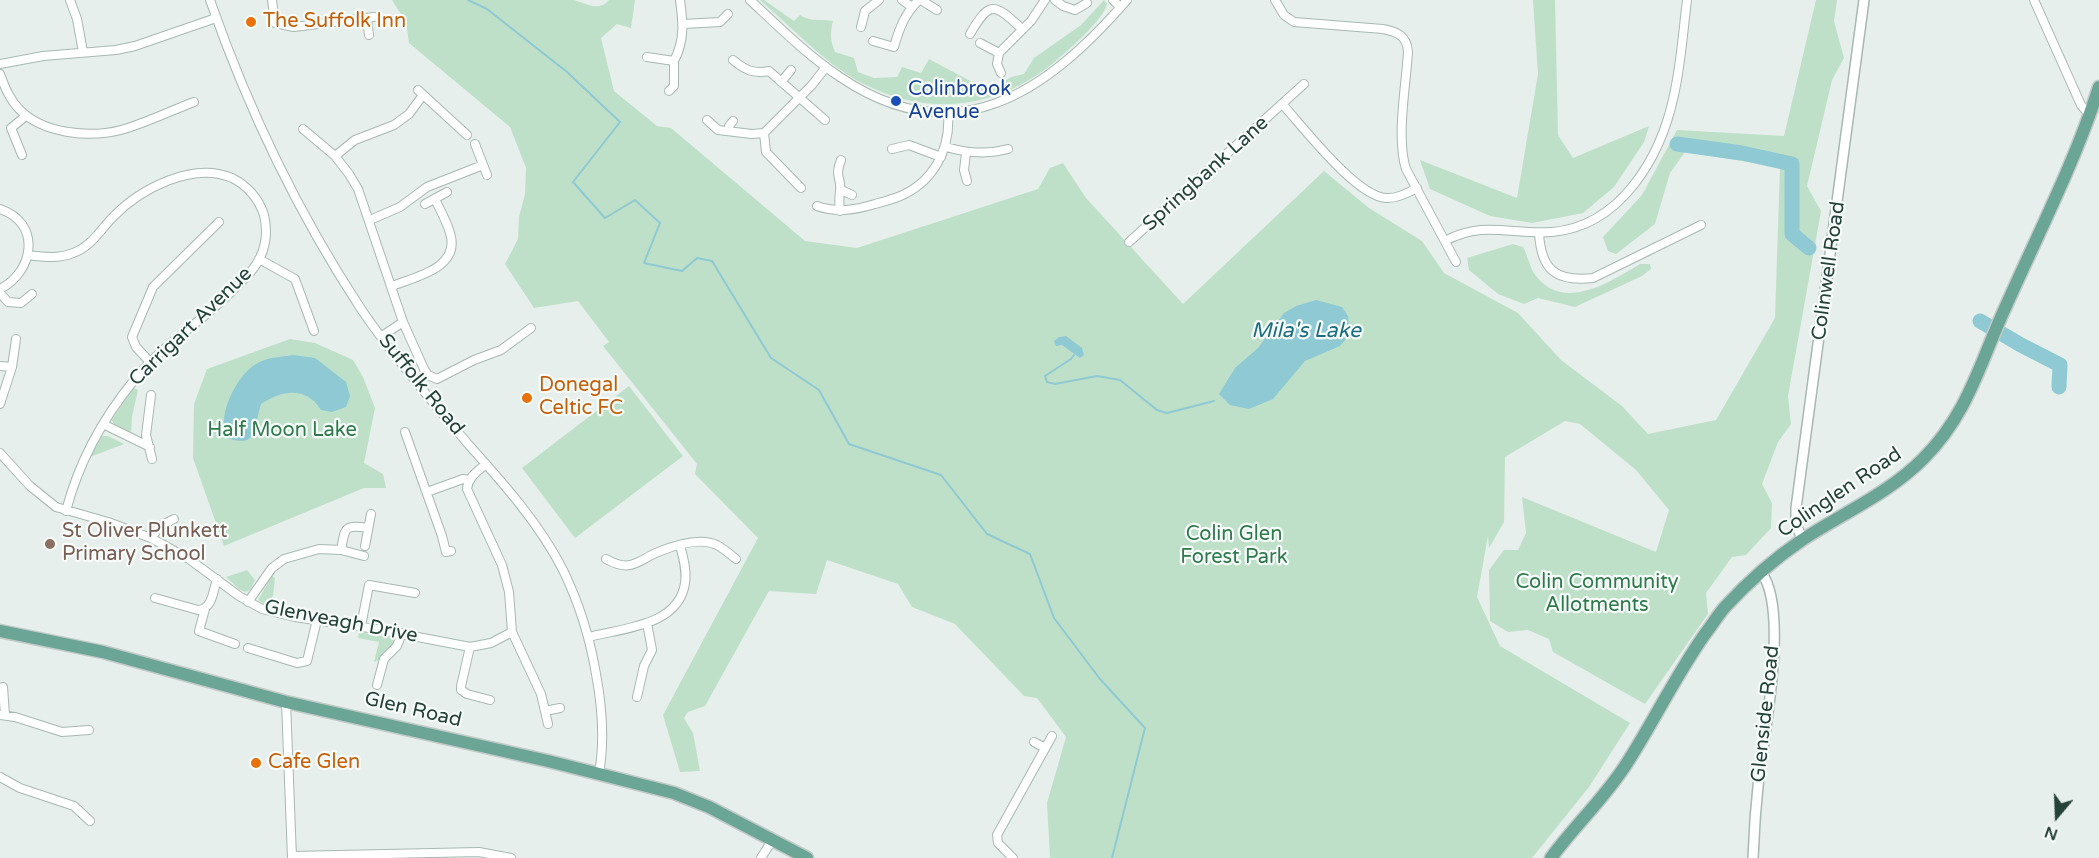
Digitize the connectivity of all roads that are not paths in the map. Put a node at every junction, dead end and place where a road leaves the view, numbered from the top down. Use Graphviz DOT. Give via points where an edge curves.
graph roads {
  1 [pos="70,0"];
  2 [pos="210,0"];
  3 [pos="272,0"];
  4 [pos="680,0"];
  5 [pos="750,0"];
  6 [pos="879,0"];
  7 [pos="902,0"];
  8 [pos="920,0"];
  9 [pos="1045,0"];
  10 [pos="1055,0"];
  11 [pos="1113,0"];
  12 [pos="1127,0"];
  13 [pos="1275,0"];
  14 [pos="1687,0"];
  15 [pos="1864,0"];
  16 [pos="2034,0"];
  17 [pos="1087,3"];
  18 [pos="912,7"];
  19 [pos="1120,7"];
  20 [pos="937,10"];
  21 [pos="728,14"];
  22 [pos="216,18"];
  23 [pos="683,24"];
  24 [pos="861,27"];
  25 [pos="1022,29"];
  26 [pos="970,34"];
  27 [pos="369,35"];
  28 [pos="873,40"];
  29 [pos="980,43"];
  30 [pos="83,52"];
  31 [pos="999,53"];
  32 [pos="647,57"];
  33 [pos="733,60"];
  34 [pos="674,61"];
  35 [pos="0,64"];
  36 [pos="826,67"];
  37 [pos="791,70"];
  38 [pos="1001,73"];
  39 [pos="0,74"];
  40 [pos="781,82"];
  41 [pos="1304,84"];
  42 [pos="2099,87"];
  43 [pos="669,91"];
  44 [pos="799,97"];
  45 [pos="194,102"];
  46 [pos="1282,105"];
  47 [pos="948,112"];
  48 [pos="2091,113"];
  49 [pos="26,116"];
  50 [pos="707,120"];
  51 [pos="825,120"];
  52 [pos="733,121"];
  53 [pos="303,129"];
  54 [pos="729,131"];
  55 [pos="764,133"];
  56 [pos="467,135"];
  57 [pos="475,144"];
  58 [pos="946,147"];
  59 [pos="892,149"];
  60 [pos="1008,149"];
  61 [pos="966,153"];
  62 [pos="22,156"];
  63 [pos="335,156"];
  64 [pos="941,157"];
  65 [pos="841,160"];
  66 [pos="483,165"];
  67 [pos="487,175"];
  68 [pos="967,181"];
  69 [pos="801,188"];
  70 [pos="1417,188"];
  71 [pos="841,190"];
  72 [pos="447,192"];
  73 [pos="852,195"];
  74 [pos="435,199"];
  75 [pos="425,204"];
  76 [pos="817,206"];
  77 [pos="0,209"];
  78 [pos="840,211"];
  79 [pos="370,220"];
  80 [pos="219,222"];
  81 [pos="1701,225"];
  82 [pos="1539,233"];
  83 [pos="1445,241"];
  84 [pos="1130,242"];
  85 [pos="28,255"];
  86 [pos="260,259"];
  87 [pos="1456,262"];
  88 [pos="392,286"];
  89 [pos="0,291"];
  90 [pos="32,294"];
  91 [pos="403,322"];
  92 [pos="531,328"];
  93 [pos="314,331"];
  94 [pos="382,336"];
  95 [pos="16,339"];
  96 [pos="150,362"];
  97 [pos="0,366"];
  98 [pos="12,367"];
  99 [pos="151,395"];
  100 [pos="0,404"];
  101 [pos="103,424"];
  102 [pos="405,432"];
  103 [pos="150,447"];
  104 [pos="0,453"];
  105 [pos="152,459"];
  106 [pos="486,464"];
  107 [pos="470,480"];
  108 [pos="427,492"];
  109 [pos="66,511"];
  110 [pos="371,514"];
  111 [pos="174,519"];
  112 [pos="368,528"];
  113 [pos="151,538"];
  114 [pos="1803,540"];
  115 [pos="680,545"];
  116 [pos="365,546"];
  117 [pos="341,550"];
  118 [pos="451,551"];
  119 [pos="364,556"];
  120 [pos="606,559"];
  121 [pos="736,559"];
  122 [pos="1761,572"];
  123 [pos="217,579"];
  124 [pos="415,593"];
  125 [pos="155,598"];
  126 [pos="248,602"];
  127 [pos="205,609"];
  128 [pos="317,620"];
  129 [pos="647,623"];
  130 [pos="361,626"];
  131 [pos="0,631"];
  132 [pos="512,632"];
  133 [pos="402,633"];
  134 [pos="589,637"];
  135 [pos="236,644"];
  136 [pos="470,647"];
  137 [pos="248,648"];
  138 [pos="377,685"];
  139 [pos="0,688"];
  140 [pos="637,697"];
  141 [pos="490,700"];
  142 [pos="286,702"];
  143 [pos="560,708"];
  144 [pos="545,711"];
  145 [pos="2,715"];
  146 [pos="548,724"];
  147 [pos="89,730"];
  148 [pos="1052,736"];
  149 [pos="1034,742"];
  150 [pos="1045,748"];
  151 [pos="599,773"];
  152 [pos="0,777"];
  153 [pos="90,821"];
  154 [pos="772,839"];
  155 [pos="292,857"];
  156 [pos="511,858"];
  157 [pos="761,858"];
  158 [pos="807,858"];
  159 [pos="1013,858"];
  160 [pos="1551,858"];
  161 [pos="1753,858"];
  1 -- 30 [label="street"];
  2 -- 22 [label="street, Suffolk Road"];
  3 -- 27 [label="street" via="275,23 294,27 370,18"];
  4 -- 23 [label="street"];
  5 -- 36 [label="street"];
  6 -- 24 [label="street" via="865,11"];
  7 -- 18 [label="street"];
  8 -- 18 [label="street"];
  8 -- 20 [label="street"];
  9 -- 25 [label="street"];
  10 -- 17 [label="street" via="1075,10"];
  11 -- 19 [label="street"];
  12 -- 19 [label="street"];
  13 -- 70 [label="street" via="1294,22 1383,29 1406,40 1402,150 1406,169"];
  14 -- 82 [label="street" via="1674,97 1660,140 1643,171 1620,201 1597,219 1570,230"];
  15 -- 114 [label="street, Colinwell Road" via="1796,508 1796,525"];
  16 -- 48 [label="street" via="2081,105"];
  18 -- 28 [label="street" via="894,47"];
  19 -- 47 [label="street" via="1065,63 1031,87 991,105"];
  21 -- 23 [label="street" via="720,22"];
  22 -- 30 [label="street" via="135,46"];
  22 -- 94 [label="street, Suffolk Road" via="284,177 337,270"];
  23 -- 34 [label="street" via="682,41"];
  25 -- 26 [label="street" via="1003,12 987,8"];
  25 -- 31 [label="street"];
  29 -- 31 [label="street"];
  30 -- 35 [label="street"];
  31 -- 38 [label="street" via="997,64"];
  32 -- 34 [label="street"];
  33 -- 40 [label="street" via="752,73 769,71"];
  34 -- 43 [label="street" via="674,86"];
  36 -- 44 [label="street"];
  36 -- 47 [label="street" via="857,88 890,103 920,111"];
  37 -- 40 [label="street"];
  39 -- 49 [label="street" via="12,101"];
  40 -- 44 [label="street"];
  41 -- 46 [label="street, Springbank Lane"];
  42 -- 48 [label="main road, Colinglen Road"];
  44 -- 51 [label="street"];
  44 -- 55 [label="street"];
  45 -- 49 [label="street" via="107,133 55,129"];
  46 -- 70 [label="street, Springbank Lane" via="1361,188 1394,198"];
  46 -- 84 [label="street, Springbank Lane"];
  47 -- 58 [label="street"];
  48 -- 114 [label="main road, Colinglen Road" via="1959,414 1924,458 1902,478"];
  49 -- 62 [label="street" via="11,128"];
  50 -- 54 [label="street" via="718,130"];
  52 -- 54 [label="street"];
  53 -- 63 [label="street"];
  54 -- 55 [label="street"];
  55 -- 69 [label="street" via="766,152"];
  56 -- 63 [label="street" via="421,93 402,120 355,140"];
  57 -- 66 [label="street"];
  58 -- 61 [label="street"];
  58 -- 64 [label="street"];
  59 -- 64 [label="street" via="909,145"];
  60 -- 61 [label="street" via="991,154"];
  61 -- 68 [label="street"];
  63 -- 79 [label="street" via="349,174"];
  64 -- 78 [label="street" via="932,174 899,197"];
  65 -- 71 [label="street" via="837,170"];
  66 -- 67 [label="street"];
  66 -- 79 [label="street" via="427,187 400,207"];
  70 -- 83 [label="street"];
  71 -- 73 [label="street"];
  71 -- 78 [label="street"];
  72 -- 74 [label="street"];
  74 -- 75 [label="street"];
  74 -- 88 [label="street" via="451,234 448,257 438,267"];
  76 -- 78 [label="street"];
  77 -- 85 [label="street" via="21,224 27,235"];
  79 -- 88 [label="street"];
  80 -- 96 [label="street" via="153,287 132,337"];
  81 -- 82 [label="street" via="1593,278 1578,280 1558,275 1547,264"];
  82 -- 83 [label="street" via="1478,229"];
  83 -- 87 [label="street"];
  85 -- 86 [label="street, Carrigart Avenue" via="75,253 145,192 166,182 207,172 234,179 256,198 266,226"];
  85 -- 89 [label="street" via="18,276"];
  86 -- 93 [label="street, Carrigart Avenue" via="296,279"];
  86 -- 96 [label="street, Carrigart Avenue" via="222,302"];
  88 -- 91 [label="street"];
  89 -- 90 [label="street" via="8,302 21,303"];
  91 -- 92 [label="street" via="424,369 437,379 501,350"];
  91 -- 94 [label="street"];
  94 -- 106 [label="street, Suffolk Road" via="419,387"];
  95 -- 98 [label="street"];
  96 -- 101 [label="street, Carrigart Avenue"];
  97 -- 98 [label="street"];
  98 -- 100 [label="street"];
  99 -- 103 [label="street, Carrigart Avenue" via="146,435"];
  101 -- 103 [label="street"];
  101 -- 109 [label="street, Carrigart Avenue" via="79,468"];
  102 -- 108 [label="street"];
  103 -- 105 [label="street, Carrigart Avenue"];
  104 -- 109 [label="street, Glenveagh Drive" via="48,502"];
  106 -- 107 [label="street"];
  106 -- 134 [label="street, Suffolk Road" via="551,550 572,590"];
  107 -- 108 [label="street"];
  107 -- 132 [label="street" via="468,489 506,578"];
  108 -- 118 [label="street" via="446,552"];
  109 -- 113 [label="street, Glenveagh Drive"];
  110 -- 112 [label="street"];
  111 -- 113 [label="street" via="160,526"];
  112 -- 116 [label="street"];
  112 -- 117 [label="street" via="349,527"];
  113 -- 123 [label="street, Glenveagh Drive"];
  114 -- 122 [label="main road, Colinglen Road"];
  115 -- 120 [label="street" via="631,565"];
  115 -- 121 [label="street" via="717,545"];
  115 -- 129 [label="street" via="686,574 683,591 675,607"];
  117 -- 119 [label="street"];
  117 -- 126 [label="street" via="319,549 277,562"];
  122 -- 160 [label="main road, Colinglen Road" via="1723,609 1677,677 1627,764"];
  122 -- 161 [label="street, Glenside Road" via="1772,594 1774,627"];
  123 -- 126 [label="street, Glenveagh Drive"];
  123 -- 127 [label="street"];
  124 -- 130 [label="street" via="369,585"];
  125 -- 127 [label="street"];
  126 -- 128 [label="street, Glenveagh Drive" via="285,615"];
  127 -- 135 [label="street" via="199,631"];
  128 -- 130 [label="street, Glenveagh Drive"];
  128 -- 137 [label="street" via="307,661 297,663"];
  129 -- 134 [label="street"];
  129 -- 140 [label="street" via="652,650"];
  130 -- 133 [label="street, Glenveagh Drive"];
  131 -- 142 [label="main road, Glen Road" via="103,652"];
  132 -- 136 [label="street, Glenveagh Drive" via="491,643"];
  132 -- 144 [label="street" via="538,684"];
  133 -- 136 [label="street, Glenveagh Drive"];
  133 -- 138 [label="street" via="397,646 384,658"];
  134 -- 151 [label="street, Suffolk Road" via="602,708"];
  136 -- 141 [label="street" via="461,690"];
  139 -- 145 [label="street" via="3,687"];
  142 -- 151 [label="main road, Glen Road"];
  142 -- 155 [label="street"];
  143 -- 144 [label="street"];
  144 -- 146 [label="street"];
  145 -- 147 [label="street" via="62,732"];
  148 -- 150 [label="street"];
  149 -- 150 [label="street"];
  150 -- 159 [label="street" via="997,836 998,843"];
  151 -- 154 [label="main road, Glen Road" via="674,793"];
  152 -- 153 [label="street" via="74,806"];
  154 -- 157 [label="street"];
  154 -- 158 [label="main road, Glen Road"];
  155 -- 156 [label="street" via="479,852"];
}
